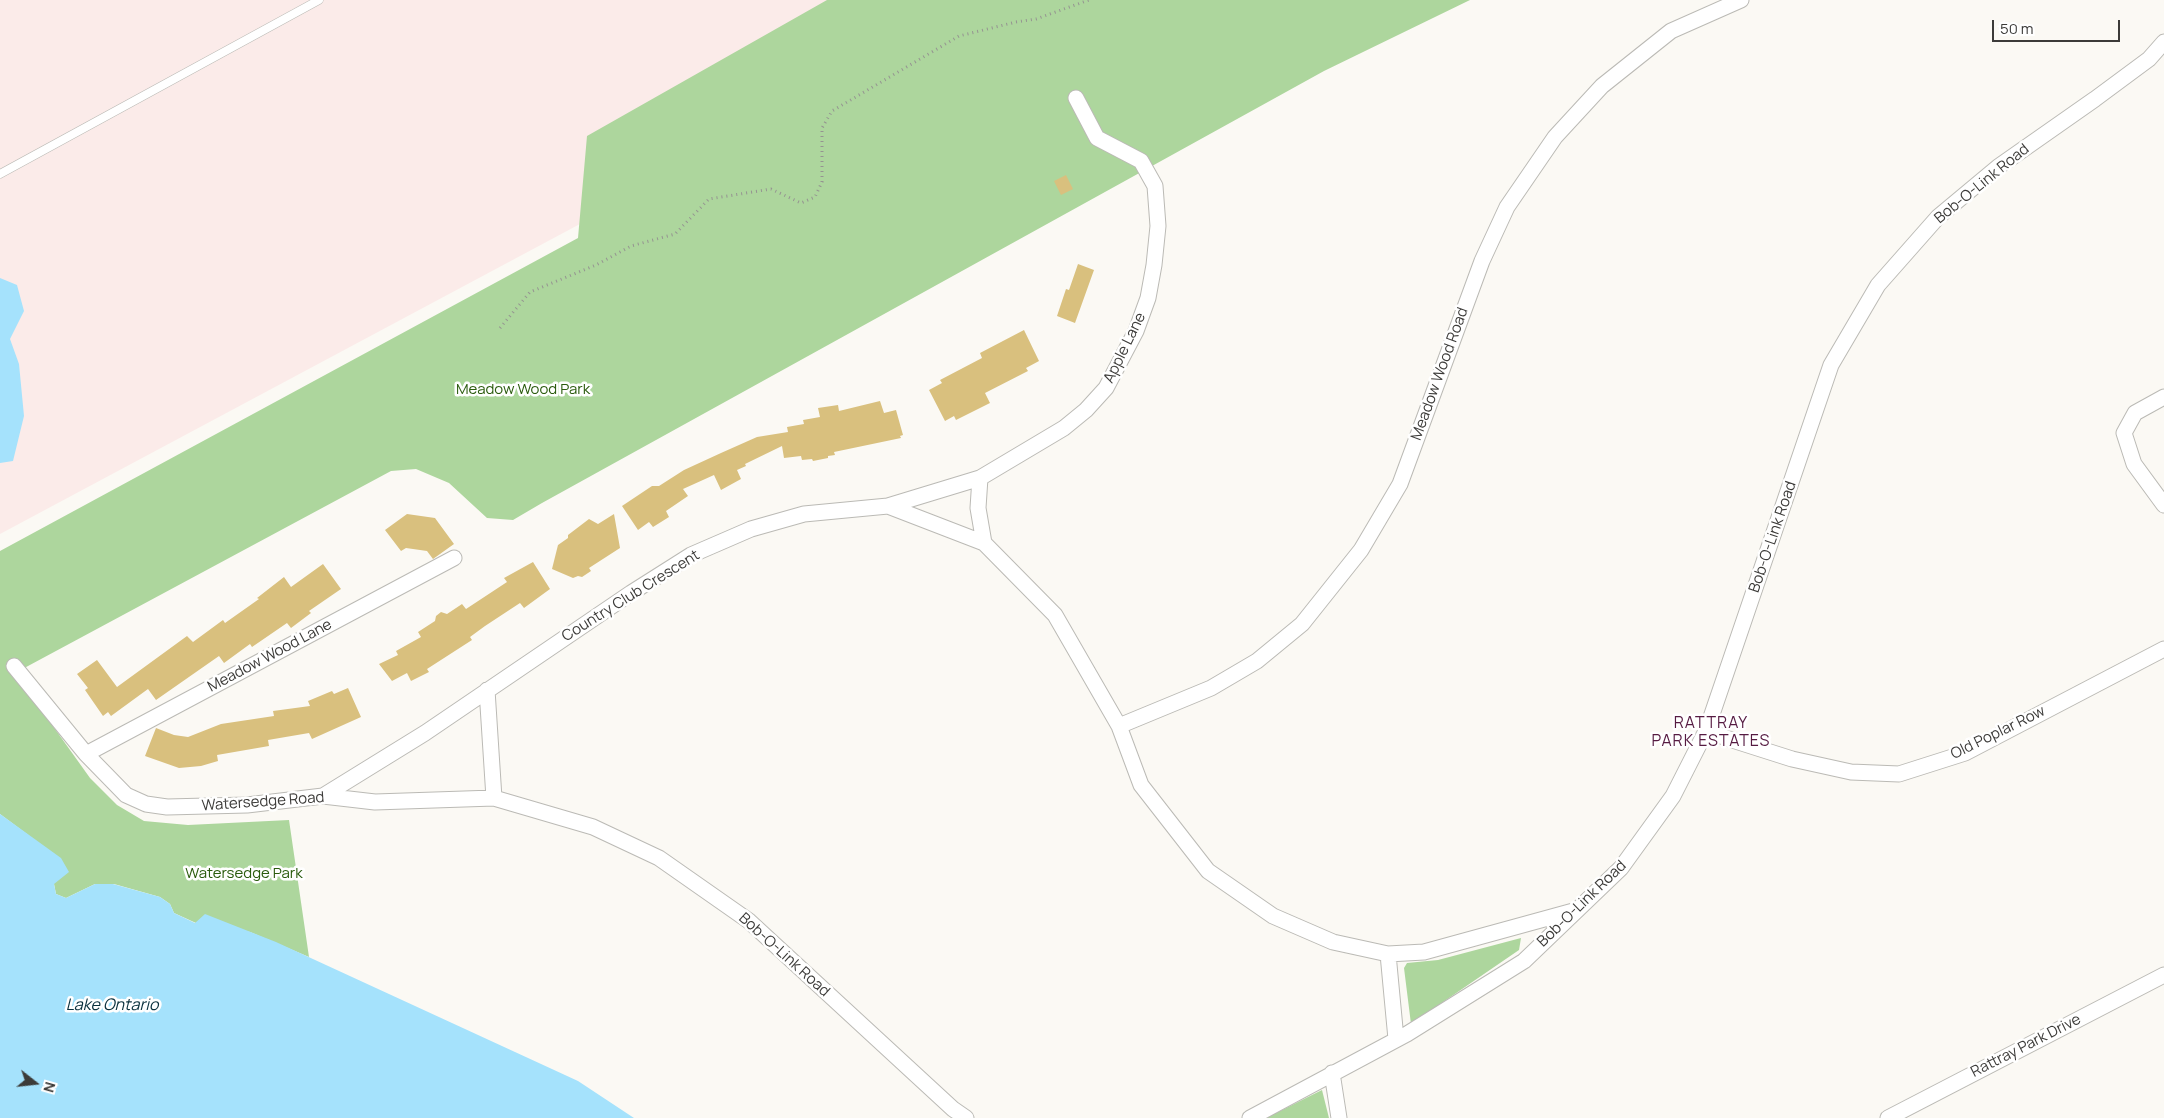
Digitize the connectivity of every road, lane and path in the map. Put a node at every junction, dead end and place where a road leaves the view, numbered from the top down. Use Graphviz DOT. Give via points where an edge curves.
graph roads {
  1 [pos="319,0"];
  2 [pos="1089,0"];
  3 [pos="1741,0"];
  4 [pos="2164,42"];
  5 [pos="1076,98"];
  6 [pos="0,174"];
  7 [pos="500,328"];
  8 [pos="2164,397"];
  9 [pos="980,478"];
  10 [pos="2164,505"];
  11 [pos="888,506"];
  12 [pos="984,543"];
  13 [pos="454,558"];
  14 [pos="2164,650"];
  15 [pos="14,666"];
  16 [pos="487,690"];
  17 [pos="1119,726"];
  18 [pos="1707,729"];
  19 [pos="86,754"];
  20 [pos="323,796"];
  21 [pos="494,798"];
  22 [pos="1577,910"];
  23 [pos="1388,954"];
  24 [pos="2164,975"];
  25 [pos="1396,1038"];
  26 [pos="1332,1074"];
  27 [pos="966,1118"];
  28 [pos="1250,1118"];
  29 [pos="1339,1118"];
  30 [pos="1888,1118"];
  1 -- 6 [label="lane"];
  2 -- 7 [label="path" via="1036,19 959,36 832,111 822,128 822,182 815,197 801,203 771,189 709,199 675,234 631,246 596,266 530,292"];
  3 -- 17 [label="street, Meadow Wood Road" via="1671,31 1602,86 1554,137 1507,207 1482,261 1400,484 1362,550 1302,624 1257,662 1211,688"];
  4 -- 18 [label="street, Bob-O-Link Road" via="2149,59 1998,167 1938,217 1878,285 1831,365"];
  5 -- 9 [label="street, Apple Lane" via="1097,138 1141,161 1155,186 1158,226 1148,298 1136,331 1106,388 1086,410 1064,428"];
  8 -- 10 [label="street" via="2135,413 2124,432 2134,464"];
  9 -- 11 [label="street, Apple Lane"];
  9 -- 12 [label="street" via="978,508"];
  11 -- 12 [label="street, Country Club Crescent"];
  11 -- 16 [label="street, Country Club Crescent" via="804,514 751,529 691,555"];
  12 -- 17 [label="street, Country Club Crescent" via="1055,616"];
  13 -- 19 [label="street, Meadow Wood Lane"];
  14 -- 18 [label="street, Old Poplar Row" via="1965,753 1899,774 1851,772 1792,759"];
  15 -- 19 [label="street, Watersedge Road"];
  16 -- 20 [label="street, Country Club Crescent"];
  16 -- 21 [label="street"];
  17 -- 23 [label="street, Country Club Crescent" via="1141,785 1208,871 1273,916 1333,942"];
  18 -- 22 [label="street, Bob-O-Link Road" via="1673,796 1647,835 1621,868"];
  19 -- 20 [label="street, Watersedge Road" via="126,795 146,804 167,807 248,805"];
  20 -- 21 [label="street, Watersedge Road" via="375,802"];
  21 -- 27 [label="street, Bob-O-Link Road" via="593,827 659,858 749,921"];
  22 -- 23 [label="street, Country Club Crescent" via="1424,952"];
  22 -- 25 [label="street, Bob-O-Link Road" via="1524,961"];
  23 -- 25 [label="street"];
  24 -- 30 [label="street, Rattray Park Drive"];
  25 -- 26 [label="street, Bob-O-Link Road"];
  26 -- 28 [label="street, Bob-O-Link Road"];
  26 -- 29 [label="street"];
}
